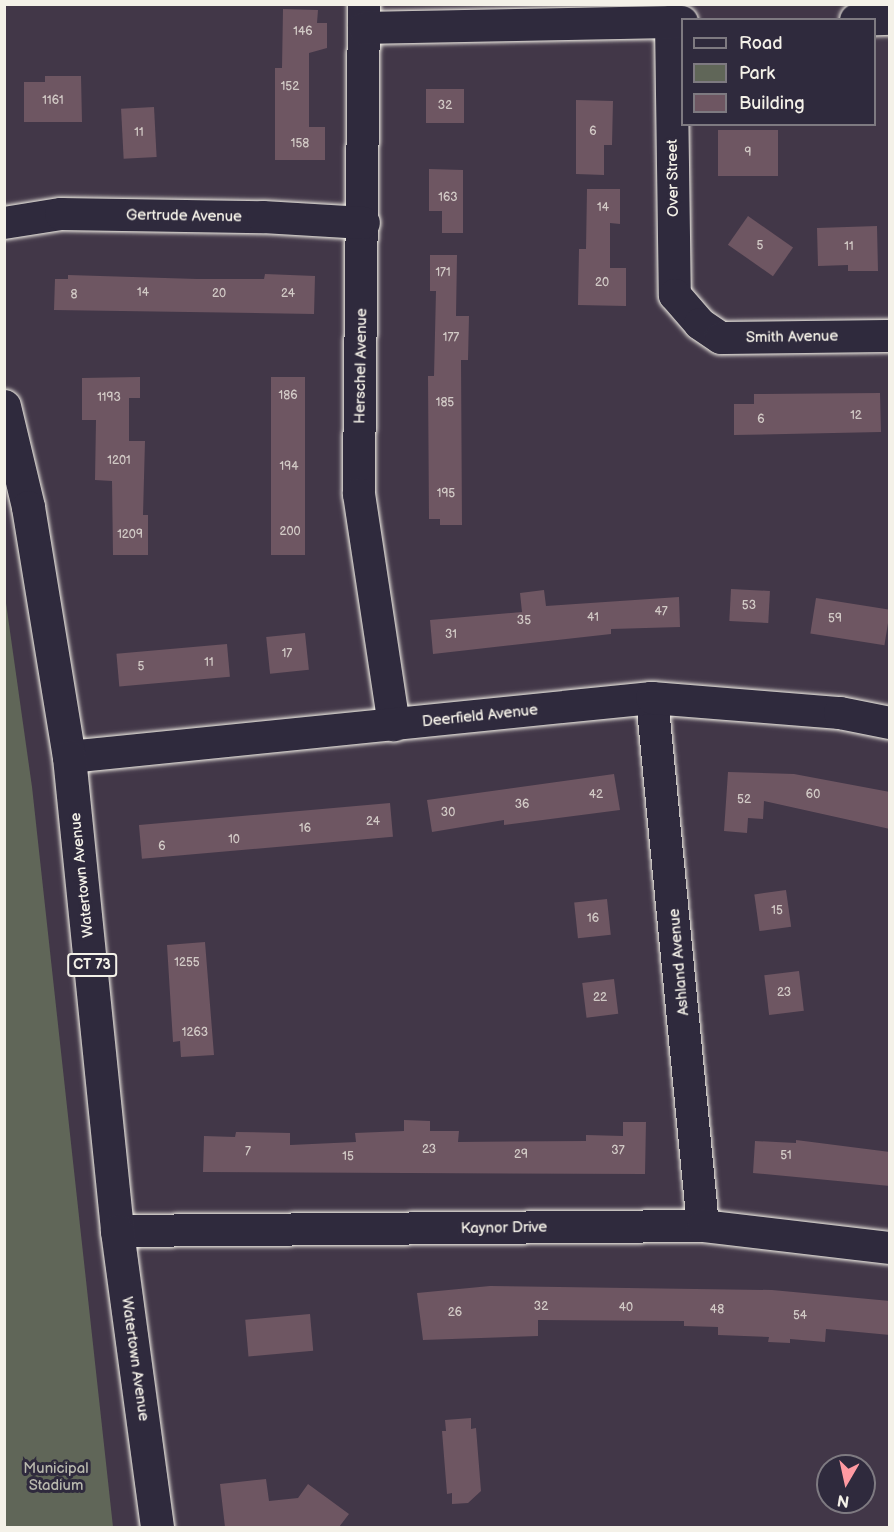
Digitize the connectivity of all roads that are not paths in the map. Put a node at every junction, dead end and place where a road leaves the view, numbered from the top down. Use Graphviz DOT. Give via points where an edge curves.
graph roads {
  1 [pos="364,16"];
  2 [pos="676,22"];
  3 [pos="4,223"];
  4 [pos="364,223"];
  5 [pos="700,324"];
  6 [pos="890,336"];
  7 [pos="4,406"];
  8 [pos="652,699"];
  9 [pos="890,723"];
  10 [pos="394,725"];
  11 [pos="69,757"];
  12 [pos="703,1226"];
  13 [pos="117,1232"];
  14 [pos="890,1248"];
  15 [pos="157,1527"];
  1 -- 2 [label="street"];
  1 -- 4 [label="street, Herschel Avenue"];
  2 -- 5 [label="street, Over Street" via="675,295"];
  3 -- 4 [label="street, Gertrude Avenue" via="61,214"];
  4 -- 10 [label="street, Herschel Avenue" via="359,494"];
  5 -- 6 [label="street, Smith Avenue" via="721,338"];
  7 -- 11 [label="main road, Watertown Avenue / CT 73" via="28,507"];
  8 -- 9 [label="street, Deerfield Avenue" via="840,713"];
  8 -- 10 [label="street, Deerfield Avenue"];
  8 -- 12 [label="street, Ashland Avenue"];
  10 -- 11 [label="street, Deerfield Avenue"];
  11 -- 13 [label="main road, Watertown Avenue / CT 73"];
  12 -- 13 [label="street, Kaynor Drive"];
  12 -- 14 [label="street, Kaynor Drive"];
  13 -- 15 [label="main road, Watertown Avenue / CT 73"];
}
